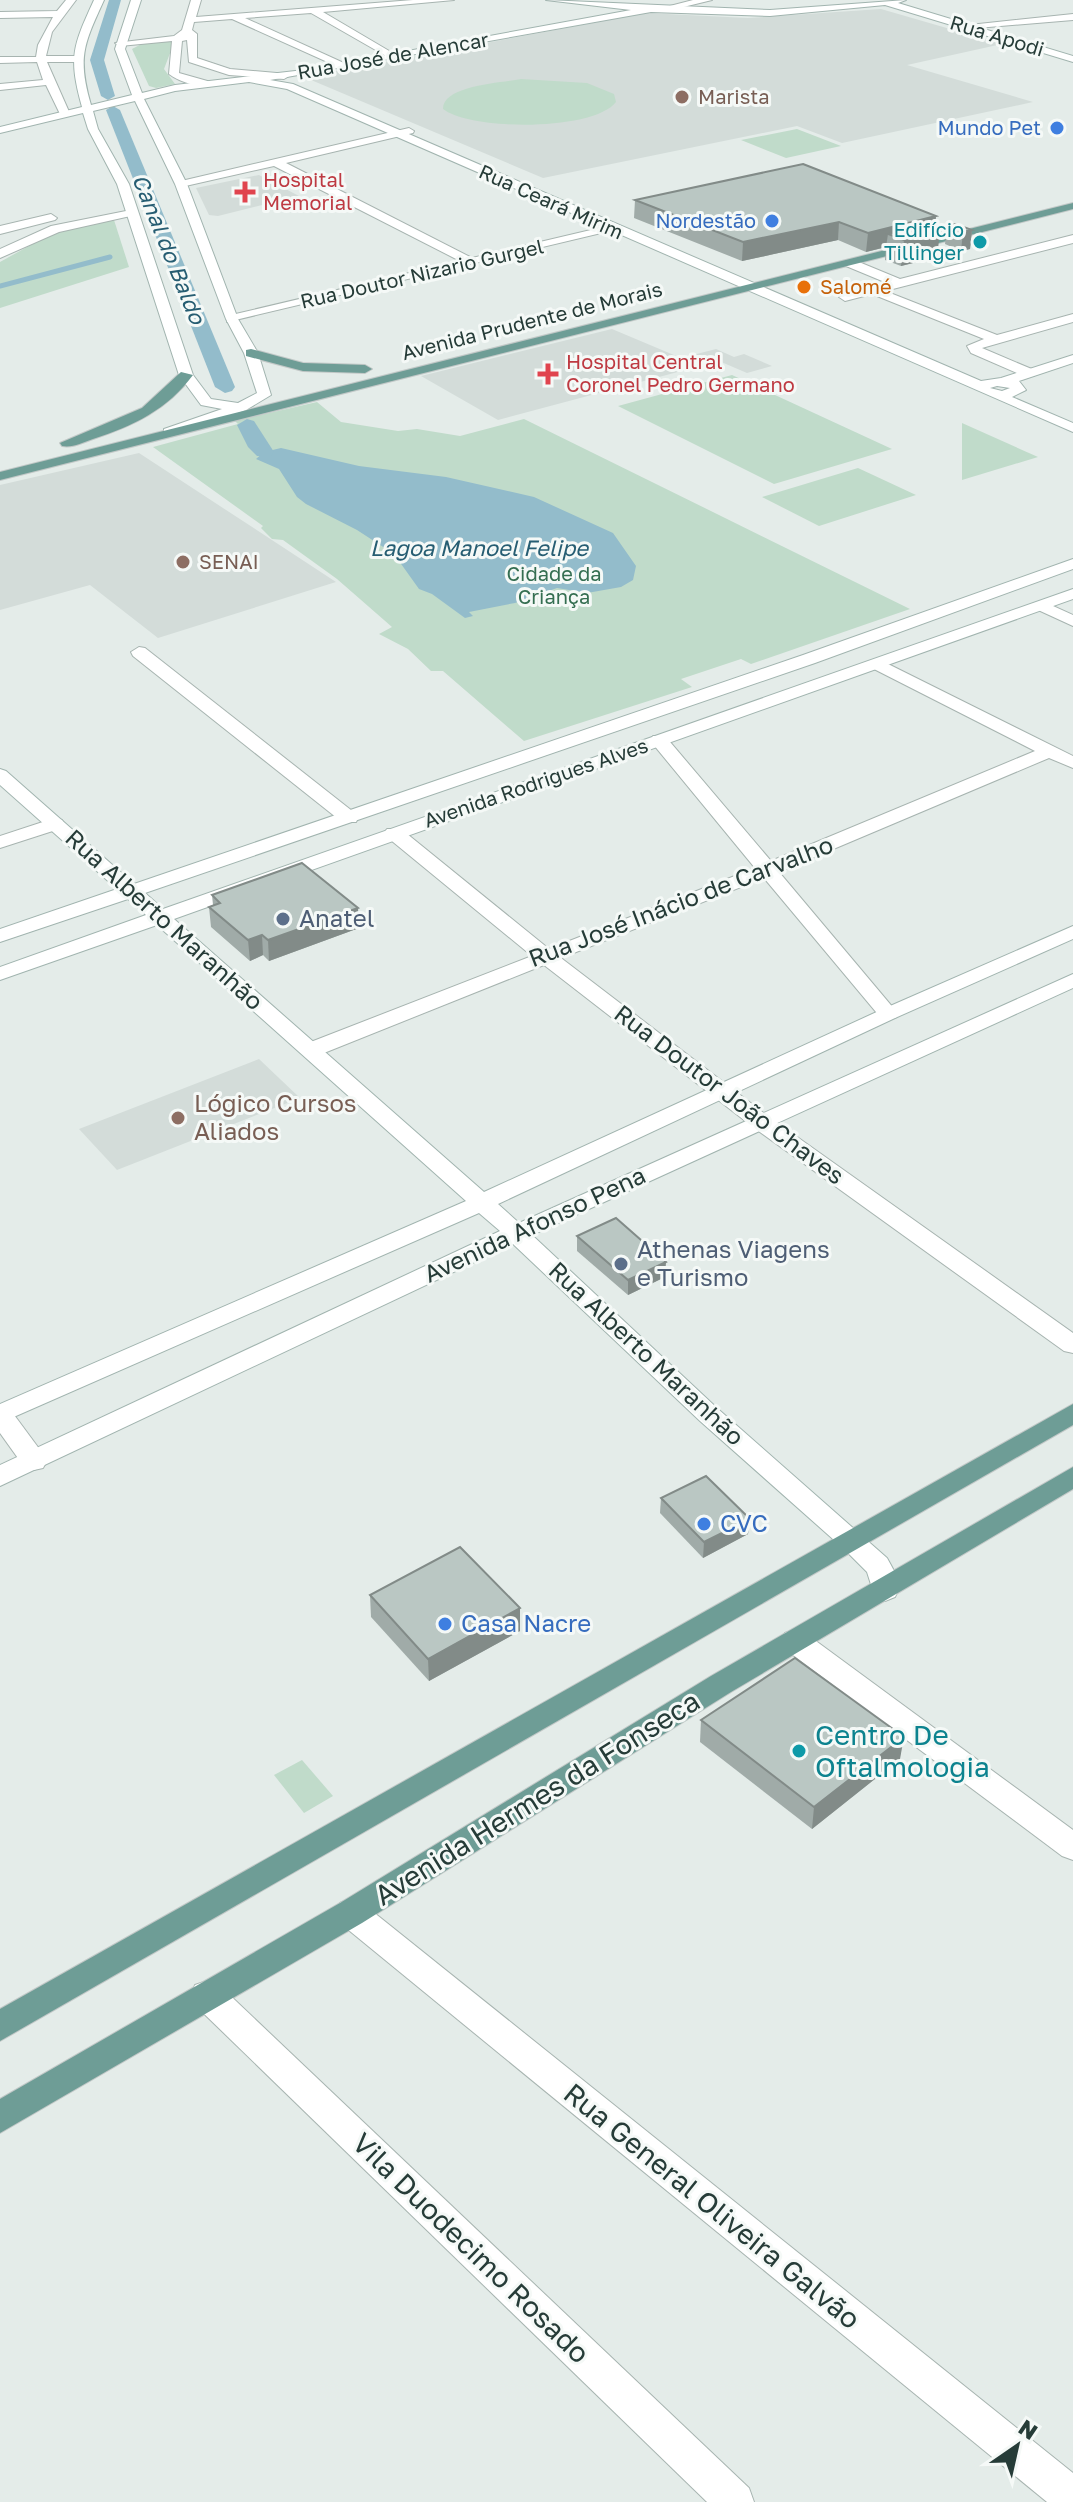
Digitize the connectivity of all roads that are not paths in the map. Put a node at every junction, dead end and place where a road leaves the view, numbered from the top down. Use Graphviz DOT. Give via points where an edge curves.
graph roads {
  1 [pos="71,0"];
  2 [pos="99,0"];
  3 [pos="136,0"];
  4 [pos="196,0"];
  5 [pos="449,0"];
  6 [pos="551,0"];
  7 [pos="605,0"];
  8 [pos="707,0"];
  9 [pos="862,0"];
  10 [pos="901,0"];
  11 [pos="580,2"];
  12 [pos="881,2"];
  13 [pos="671,7"];
  14 [pos="648,10"];
  15 [pos="314,11"];
  16 [pos="59,14"];
  17 [pos="2,16"];
  18 [pos="234,17"];
  19 [pos="1073,17"];
  20 [pos="366,24"];
  21 [pos="340,26"];
  22 [pos="965,26"];
  23 [pos="186,32"];
  24 [pos="121,39"];
  25 [pos="393,57"];
  26 [pos="77,59"];
  27 [pos="1073,59"];
  28 [pos="0,60"];
  29 [pos="39,61"];
  30 [pos="343,66"];
  31 [pos="205,67"];
  32 [pos="173,71"];
  33 [pos="284,76"];
  34 [pos="252,80"];
  35 [pos="49,82"];
  36 [pos="213,84"];
  37 [pos="0,87"];
  38 [pos="138,97"];
  39 [pos="147,116"];
  40 [pos="68,119"];
  41 [pos="88,120"];
  42 [pos="1,129"];
  43 [pos="403,132"];
  44 [pos="276,162"];
  45 [pos="181,184"];
  46 [pos="127,199"];
  47 [pos="1073,203"];
  48 [pos="131,213"];
  49 [pos="968,220"];
  50 [pos="989,228"];
  51 [pos="612,229"];
  52 [pos="0,230"];
  53 [pos="1073,239"];
  54 [pos="924,244"];
  55 [pos="0,254"];
  56 [pos="470,262"];
  57 [pos="850,263"];
  58 [pos="974,264"];
  59 [pos="728,279"];
  60 [pos="746,282"];
  61 [pos="899,283"];
  62 [pos="764,284"];
  63 [pos="873,290"];
  64 [pos="845,297"];
  65 [pos="636,301"];
  66 [pos="1073,318"];
  67 [pos="232,319"];
  68 [pos="1057,322"];
  69 [pos="586,327"];
  70 [pos="1073,329"];
  71 [pos="995,339"];
  72 [pos="251,353"];
  73 [pos="1073,359"];
  74 [pos="365,369"];
  75 [pos="1029,373"];
  76 [pos="186,375"];
  77 [pos="1073,375"];
  78 [pos="999,386"];
  79 [pos="1018,391"];
  80 [pos="264,395"];
  81 [pos="295,402"];
  82 [pos="217,406"];
  83 [pos="241,407"];
  84 [pos="1073,416"];
  85 [pos="1073,428"];
  86 [pos="151,437"];
  87 [pos="0,476"];
  88 [pos="1073,564"];
  89 [pos="1073,594"];
  90 [pos="1042,606"];
  91 [pos="1073,621"];
  92 [pos="139,652"];
  93 [pos="809,659"];
  94 [pos="878,664"];
  95 [pos="842,675"];
  96 [pos="595,733"];
  97 [pos="659,740"];
  98 [pos="1051,751"];
  99 [pos="620,754"];
  100 [pos="1073,763"];
  101 [pos="0,775"];
  102 [pos="378,808"];
  103 [pos="341,812"];
  104 [pos="55,824"];
  105 [pos="401,831"];
  106 [pos="278,841"];
  107 [pos="0,842"];
  108 [pos="313,863"];
  109 [pos="767,870"];
  110 [pos="130,892"];
  111 [pos="159,918"];
  112 [pos="1073,932"];
  113 [pos="0,936"];
  114 [pos="544,955"];
  115 [pos="0,974"];
  116 [pos="1073,980"];
  117 [pos="888,1014"];
  118 [pos="311,1050"];
  119 [pos="722,1092"];
  120 [pos="761,1122"];
  121 [pos="481,1203"];
  122 [pos="516,1233"];
  123 [pos="1073,1345"];
  124 [pos="1073,1413"];
  125 [pos="0,1414"];
  126 [pos="34,1461"];
  127 [pos="0,1476"];
  128 [pos="1073,1477"];
  129 [pos="853,1541"];
  130 [pos="885,1590"];
  131 [pos="795,1641"];
  132 [pos="1073,1847"];
  133 [pos="351,1913"];
  134 [pos="207,1995"];
  135 [pos="0,2026"];
  136 [pos="0,2117"];
  137 [pos="1073,2498"];
  138 [pos="735,2502"];
  1 -- 16 [label="street"];
  2 -- 26 [label="street"];
  3 -- 24 [label="street"];
  4 -- 23 [label="street"];
  5 -- 15 [label="street"];
  6 -- 11 [label="street"];
  7 -- 13 [label="street"];
  8 -- 13 [label="street"];
  9 -- 13 [label="street" via="777,9"];
  10 -- 12 [label="street"];
  11 -- 14 [label="street"];
  12 -- 14 [label="street" via="768,15"];
  12 -- 22 [label="street, Rua Apodi"];
  14 -- 25 [label="street, Rua José de Alencar"];
  15 -- 18 [label="street"];
  15 -- 21 [label="street"];
  16 -- 17 [label="street"];
  16 -- 29 [label="street" via="43,41"];
  18 -- 23 [label="street"];
  18 -- 30 [label="street"];
  19 -- 22 [label="street"];
  20 -- 21 [label="street"];
  21 -- 25 [label="street"];
  22 -- 27 [label="street, Rua Apodi"];
  23 -- 24 [label="street"];
  23 -- 31 [label="street" via="192,60"];
  23 -- 32 [label="street"];
  24 -- 38 [label="street"];
  25 -- 30 [label="street, Rua José de Alencar"];
  26 -- 29 [label="street"];
  26 -- 41 [label="street"];
  28 -- 29 [label="street"];
  29 -- 35 [label="street"];
  30 -- 33 [label="street, Rua José de Alencar"];
  31 -- 32 [label="street"];
  31 -- 33 [label="street"];
  32 -- 36 [label="street" via="179,78"];
  33 -- 34 [label="street, Rua José de Alencar"];
  33 -- 43 [label="street, Rua Ceará Mirim"];
  34 -- 36 [label="street, Rua José de Alencar"];
  34 -- 43 [label="street, Rua Ceará Mirim" via="283,84"];
  35 -- 37 [label="street"];
  35 -- 40 [label="street"];
  36 -- 38 [label="street, Rua José de Alencar"];
  38 -- 39 [label="street"];
  38 -- 41 [label="street, Rua José de Alencar"];
  39 -- 41 [label="street" via="119,105 102,108"];
  39 -- 45 [label="street"];
  40 -- 41 [label="street"];
  40 -- 42 [label="street"];
  41 -- 46 [label="street" via="116,167"];
  43 -- 44 [label="street"];
  43 -- 51 [label="street, Rua Ceará Mirim"];
  43 -- 60 [label="street, Rua Ceará Mirim"];
  44 -- 45 [label="street"];
  44 -- 56 [label="street"];
  45 -- 67 [label="street"];
  46 -- 48 [label="street"];
  46 -- 52 [label="street"];
  47 -- 49 [label="main road, Avenida Prudente de Morais"];
  47 -- 50 [label="main road, Avenida Prudente de Morais"];
  48 -- 55 [label="street" via="55,229"];
  48 -- 76 [label="street"];
  49 -- 50 [label="main road"];
  49 -- 60 [label="main road, Avenida Prudente de Morais"];
  50 -- 54 [label="main road, Avenida Prudente de Morais"];
  51 -- 56 [label="street, Rua Doutor Nizario Gurgel"];
  51 -- 59 [label="street, Rua Ceará Mirim"];
  53 -- 58 [label="street"];
  54 -- 57 [label="main road, Avenida Prudente de Morais"];
  54 -- 58 [label="street"];
  56 -- 67 [label="street, Rua Doutor Nizario Gurgel"];
  57 -- 61 [label="street"];
  57 -- 62 [label="main road, Avenida Prudente de Morais"];
  58 -- 61 [label="street"];
  59 -- 60 [label="street, Rua Ceará Mirim"];
  59 -- 65 [label="main road, Avenida Prudente de Morais"];
  60 -- 62 [label="main road, Avenida Prudente de Morais"];
  60 -- 69 [label="main road, Avenida Prudente de Morais"];
  60 -- 78 [label="street, Rua Ceará Mirim" via="982,387"];
  61 -- 63 [label="street"];
  62 -- 78 [label="street"];
  63 -- 64 [label="street"];
  63 -- 71 [label="street"];
  65 -- 69 [label="main road" via="589,319"];
  65 -- 74 [label="main road, Avenida Prudente de Morais"];
  66 -- 68 [label="street"];
  67 -- 72 [label="street"];
  68 -- 70 [label="street"];
  68 -- 71 [label="street"];
  69 -- 81 [label="main road, Avenida Prudente de Morais"];
  71 -- 75 [label="street" via="974,348"];
  72 -- 74 [label="main road" via="303,367"];
  72 -- 80 [label="street"];
  73 -- 75 [label="street"];
  74 -- 80 [label="main road, Avenida Prudente de Morais"];
  75 -- 78 [label="street"];
  76 -- 82 [label="street" via="202,399"];
  76 -- 82 [label="main road, Avenida Prudente de Morais" via="168,399 148,412 60,445"];
  77 -- 79 [label="street"];
  78 -- 79 [label="street" via="1014,384"];
  78 -- 85 [label="street"];
  79 -- 84 [label="street"];
  80 -- 82 [label="main road, Avenida Prudente de Morais"];
  80 -- 83 [label="street"];
  81 -- 83 [label="street"];
  81 -- 86 [label="main road, Avenida Prudente de Morais"];
  82 -- 83 [label="street"];
  83 -- 86 [label="street"];
  86 -- 87 [label="main road, Avenida Prudente de Morais"];
  88 -- 93 [label="street, Avenida Rodrigues Alves"];
  89 -- 90 [label="street, Avenida Rodrigues Alves"];
  90 -- 91 [label="street"];
  90 -- 94 [label="street, Avenida Rodrigues Alves"];
  92 -- 103 [label="street"];
  93 -- 95 [label="street" via="816,669"];
  93 -- 96 [label="street, Avenida Rodrigues Alves"];
  94 -- 95 [label="street, Avenida Rodrigues Alves"];
  94 -- 98 [label="street"];
  95 -- 97 [label="street, Avenida Rodrigues Alves"];
  96 -- 99 [label="street" via="614,736 623,746"];
  96 -- 102 [label="street, Avenida Rodrigues Alves"];
  97 -- 99 [label="street, Avenida Rodrigues Alves"];
  97 -- 109 [label="street"];
  98 -- 100 [label="street"];
  98 -- 109 [label="street, Rua José Inácio de Carvalho"];
  99 -- 105 [label="street, Avenida Rodrigues Alves"];
  101 -- 104 [label="street, Rua Alberto Maranhão"];
  102 -- 103 [label="street, Avenida Rodrigues Alves"];
  102 -- 105 [label="street, Rua Doutor João Chaves" via="407,813 410,820"];
  103 -- 106 [label="street, Avenida Rodrigues Alves"];
  104 -- 107 [label="street"];
  104 -- 110 [label="street, Rua Alberto Maranhão"];
  105 -- 108 [label="street, Avenida Rodrigues Alves"];
  105 -- 114 [label="street, Rua Doutor João Chaves"];
  106 -- 108 [label="street" via="274,848 279,855"];
  106 -- 110 [label="street, Avenida Rodrigues Alves"];
  108 -- 111 [label="street, Avenida Rodrigues Alves"];
  109 -- 114 [label="street, Rua José Inácio de Carvalho"];
  109 -- 117 [label="street"];
  110 -- 111 [label="street, Rua Alberto Maranhão"];
  110 -- 113 [label="street, Avenida Rodrigues Alves"];
  111 -- 115 [label="street, Avenida Rodrigues Alves"];
  111 -- 118 [label="street, Rua Alberto Maranhão"];
  112 -- 117 [label="street, Avenida Afonso Pena"];
  114 -- 118 [label="street, Rua José Inácio de Carvalho"];
  114 -- 119 [label="street, Rua Doutor João Chaves"];
  116 -- 120 [label="street, Avenida Afonso Pena"];
  117 -- 119 [label="street, Avenida Afonso Pena"];
  118 -- 121 [label="street, Rua Alberto Maranhão"];
  119 -- 120 [label="street, Rua Doutor João Chaves"];
  119 -- 121 [label="street, Avenida Afonso Pena"];
  120 -- 122 [label="street, Avenida Afonso Pena"];
  120 -- 123 [label="street, Rua Doutor João Chaves"];
  121 -- 122 [label="street, Rua Alberto Maranhão"];
  121 -- 125 [label="street, Avenida Afonso Pena"];
  122 -- 126 [label="street, Avenida Afonso Pena"];
  122 -- 129 [label="street, Rua Alberto Maranhão" via="709,1415"];
  124 -- 129 [label="main road"];
  125 -- 126 [label="street"];
  126 -- 127 [label="street, Avenida Afonso Pena"];
  128 -- 130 [label="main road, Avenida Hermes da Fonseca"];
  129 -- 130 [label="street, Rua Alberto Maranhão" via="877,1565"];
  129 -- 135 [label="main road"];
  130 -- 131 [label="main road, Avenida Hermes da Fonseca"];
  131 -- 132 [label="street"];
  131 -- 133 [label="main road, Avenida Hermes da Fonseca"];
  133 -- 134 [label="main road, Avenida Hermes da Fonseca"];
  133 -- 137 [label="street, Rua General Oliveira Galvão"];
  134 -- 136 [label="main road, Avenida Hermes da Fonseca"];
  134 -- 138 [label="street, Vila Duodecimo Rosado"];
}
